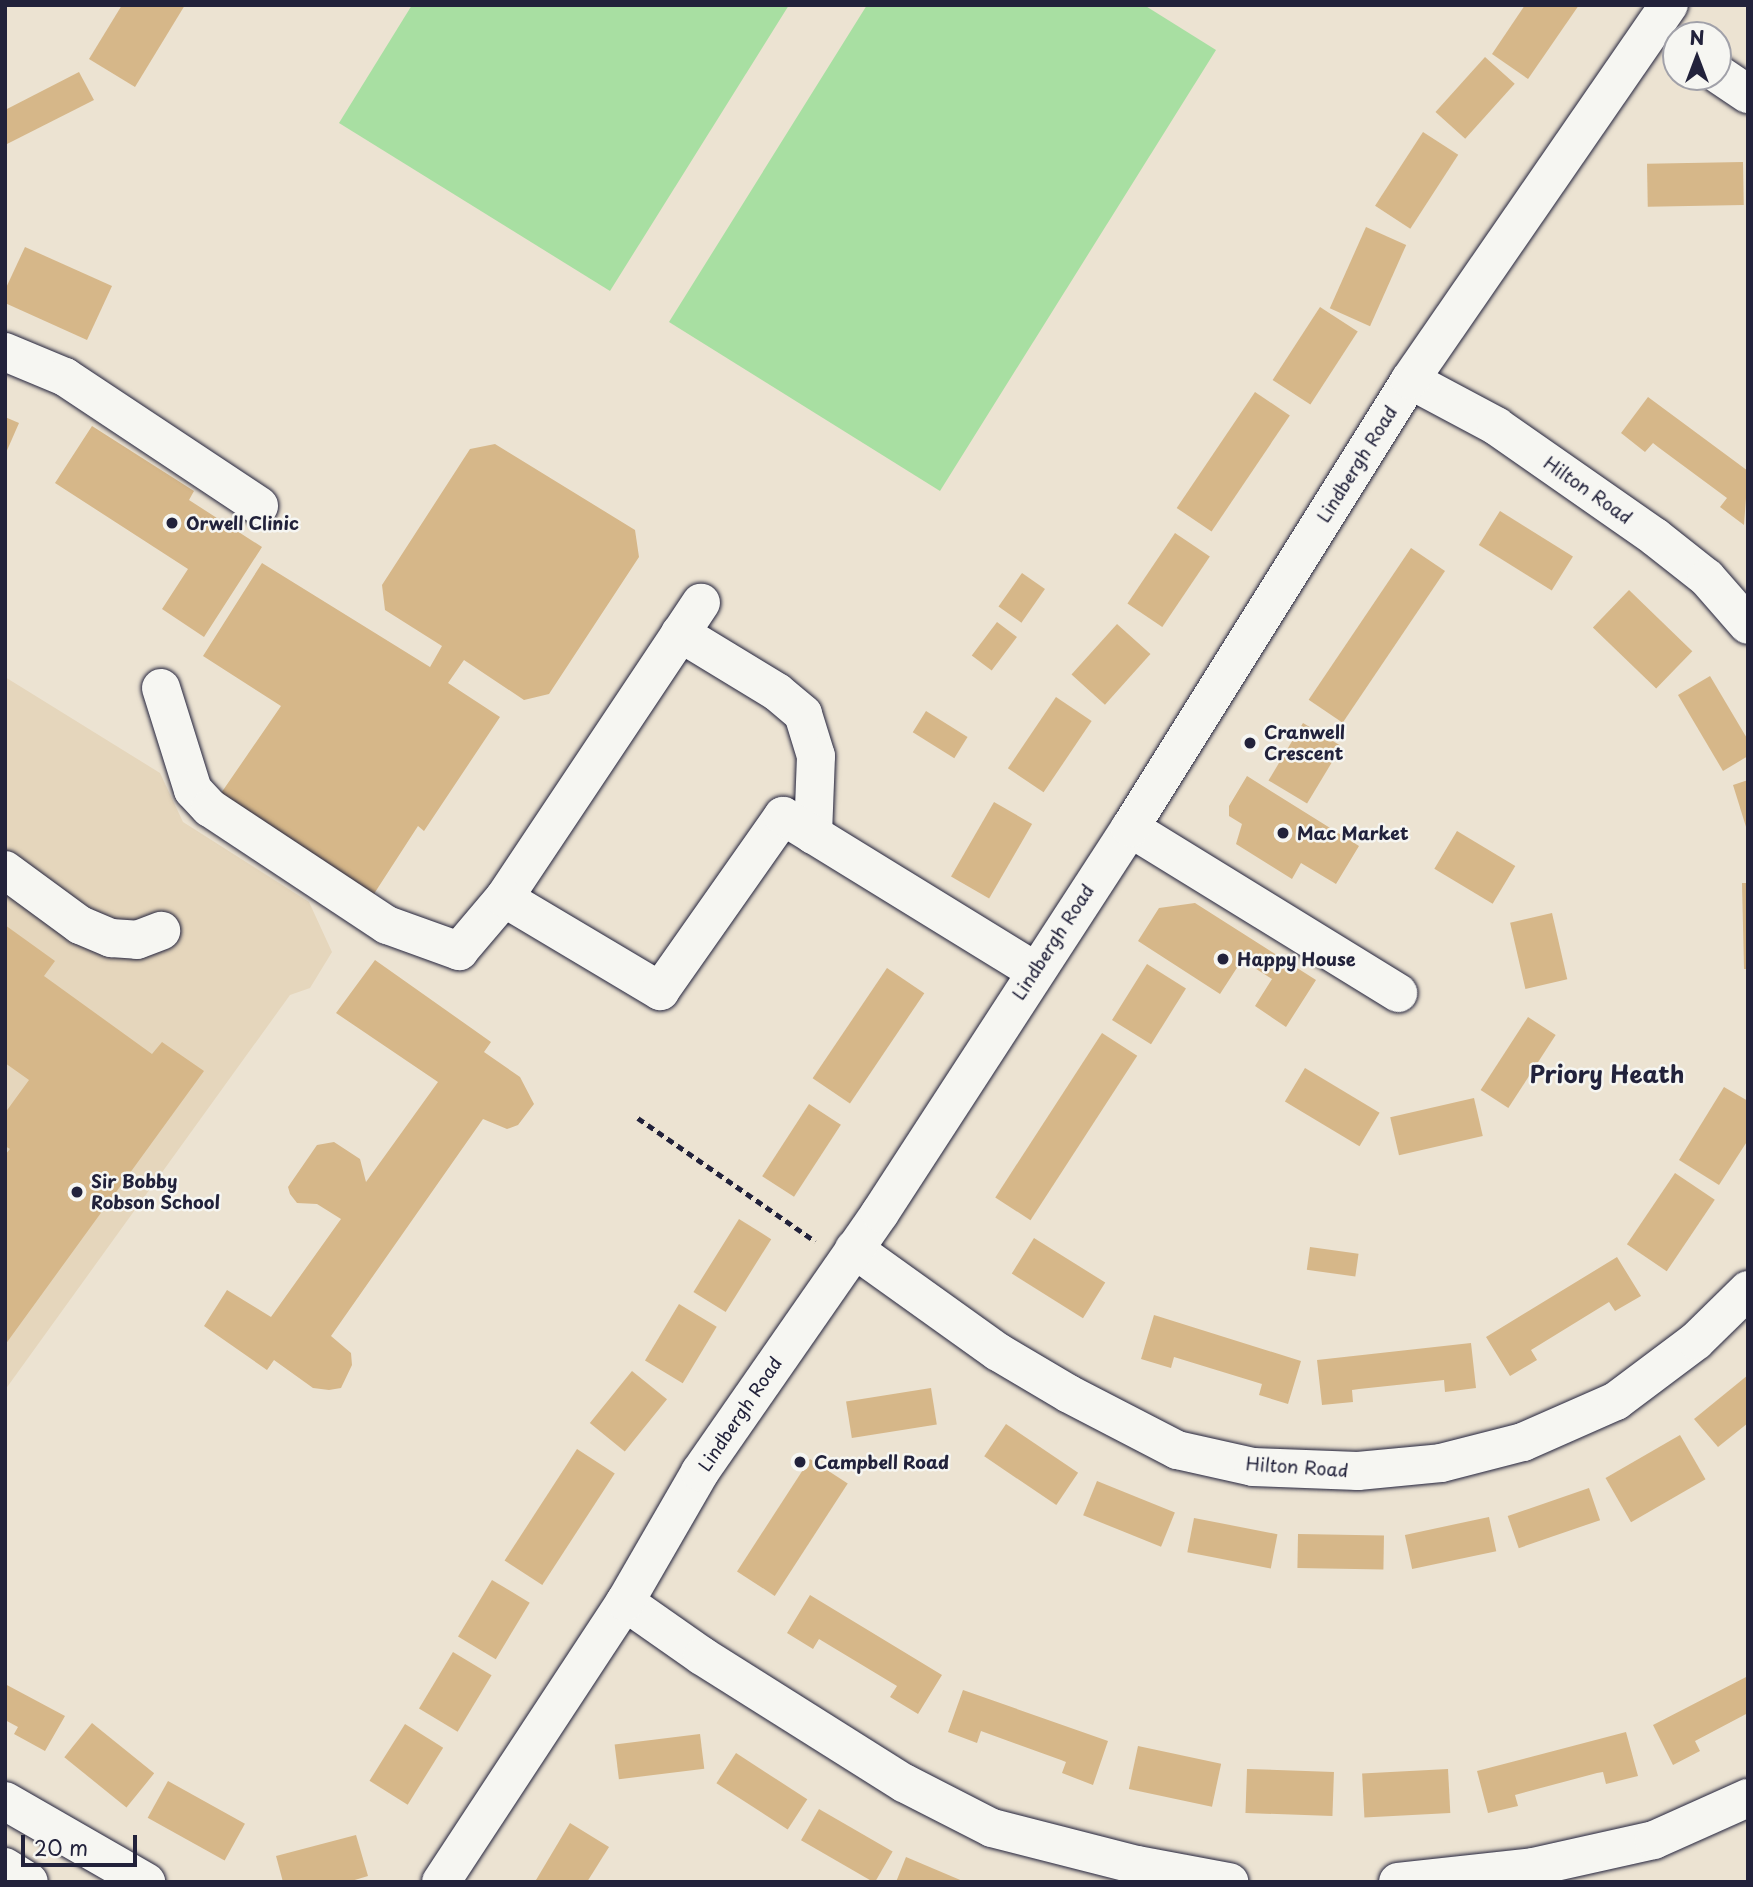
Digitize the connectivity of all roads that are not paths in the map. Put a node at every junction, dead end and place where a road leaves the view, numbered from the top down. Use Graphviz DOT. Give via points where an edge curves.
graph roads {
  1 [pos="1662,33"];
  2 [pos="1732,83"];
  3 [pos="1748,94"];
  4 [pos="5,352"];
  5 [pos="1410,380"];
  6 [pos="259,506"];
  7 [pos="1748,625"];
  8 [pos="161,688"];
  9 [pos="1130,828"];
  10 [pos="813,835"];
  11 [pos="5,870"];
  12 [pos="504,898"];
  13 [pos="161,931"];
  14 [pos="1035,971"];
  15 [pos="1398,993"];
  16 [pos="849,1256"];
  17 [pos="1748,1290"];
  18 [pos="625,1602"];
  19 [pos="1748,1798"];
  20 [pos="5,1801"];
  21 [pos="5,1867"];
  22 [pos="29,1882"];
  23 [pos="146,1882"];
  24 [pos="441,1882"];
  25 [pos="1229,1882"];
  26 [pos="1398,1882"];
  27 [pos="1413,1882"];
  1 -- 5 [label="street, Lindbergh Road"];
  2 -- 3 [label="street"];
  4 -- 6 [label="street" via="65,377"];
  5 -- 7 [label="street, Hilton Road" via="1496,426 1655,537 1707,578"];
  5 -- 9 [label="street, Lindbergh Road"];
  8 -- 12 [label="street" via="193,790 209,808 387,925 459,951"];
  9 -- 14 [label="street, Lindbergh Road"];
  9 -- 15 [label="street"];
  10 -- 12 [label="street" via="783,816 660,991"];
  10 -- 12 [label="street" via="816,756 803,715 690,618"];
  10 -- 14 [label="street"];
  11 -- 13 [label="street" via="80,925 111,938 137,940"];
  14 -- 16 [label="street, Lindbergh Road"];
  16 -- 17 [label="street, Hilton Road" via="1069,1394 1177,1450 1253,1467 1358,1471 1441,1463 1523,1442 1616,1401 1696,1341"];
  16 -- 18 [label="street, Lindbergh Road" via="700,1472"];
  18 -- 24 [label="street, Lindbergh Road"];
  18 -- 25 [label="street" via="904,1783 992,1828 1137,1865"];
  19 -- 27 [label="street" via="1654,1840 1533,1867"];
  20 -- 23 [label="street"];
  21 -- 22 [label="street"];
  26 -- 27 [label="street"];
}
